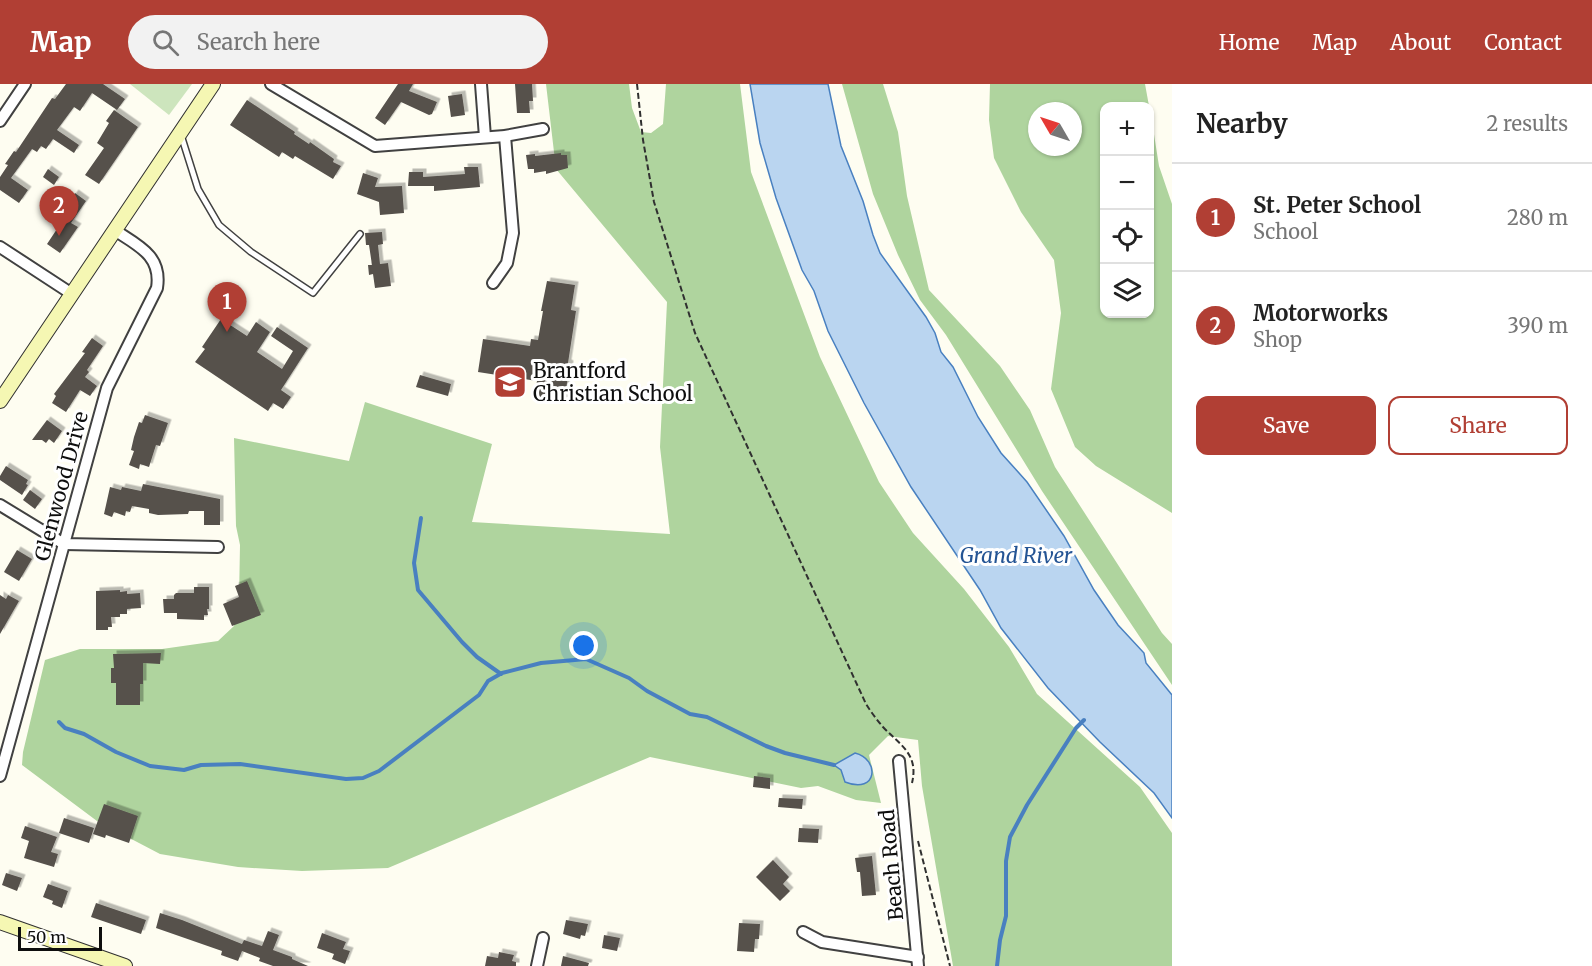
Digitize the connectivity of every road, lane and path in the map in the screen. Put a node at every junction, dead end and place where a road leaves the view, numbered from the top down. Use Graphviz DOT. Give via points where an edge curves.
graph roads {
  1 [pos="25,84"];
  2 [pos="213,84"];
  3 [pos="271,84"];
  4 [pos="481,84"];
  5 [pos="637,84"];
  6 [pos="0,121"];
  7 [pos="543,129"];
  8 [pos="180,133"];
  9 [pos="505,136"];
  10 [pos="485,137"];
  11 [pos="116,231"];
  12 [pos="360,234"];
  13 [pos="0,247"];
  14 [pos="493,283"];
  15 [pos="72,294"];
  16 [pos="0,401"];
  17 [pos="0,505"];
  18 [pos="64,544"];
  19 [pos="218,547"];
  20 [pos="899,761"];
  21 [pos="1,768"];
  22 [pos="910,791"];
  23 [pos="917,833"];
  24 [pos="0,922"];
  25 [pos="803,932"];
  26 [pos="543,938"];
  27 [pos="918,962"];
  28 [pos="126,966"];
  29 [pos="537,966"];
  30 [pos="950,966"];
  1 -- 6 [label="street"];
  2 -- 8 [label="main road"];
  3 -- 10 [label="street" via="375,146"];
  4 -- 10 [label="street"];
  5 -- 22 [label="path" via="654,202 695,333 866,704 909,752 915,772"];
  7 -- 9 [label="street"];
  8 -- 11 [label="main road"];
  8 -- 12 [label="lane" via="198,189 219,225 251,252 313,293"];
  9 -- 10 [label="street"];
  9 -- 14 [label="street" via="513,233 507,263"];
  11 -- 15 [label="main road"];
  11 -- 18 [label="street, Glenwood Drive" via="142,248 152,260 158,269 157,288 107,388"];
  13 -- 15 [label="street"];
  15 -- 16 [label="main road"];
  17 -- 18 [label="street"];
  18 -- 19 [label="street"];
  18 -- 21 [label="street, Glenwood Drive"];
  20 -- 27 [label="street, Beach Road"];
  23 -- 30 [label="path"];
  24 -- 28 [label="main road"];
  25 -- 27 [label="street" via="822,942"];
  26 -- 29 [label="street"];
}
